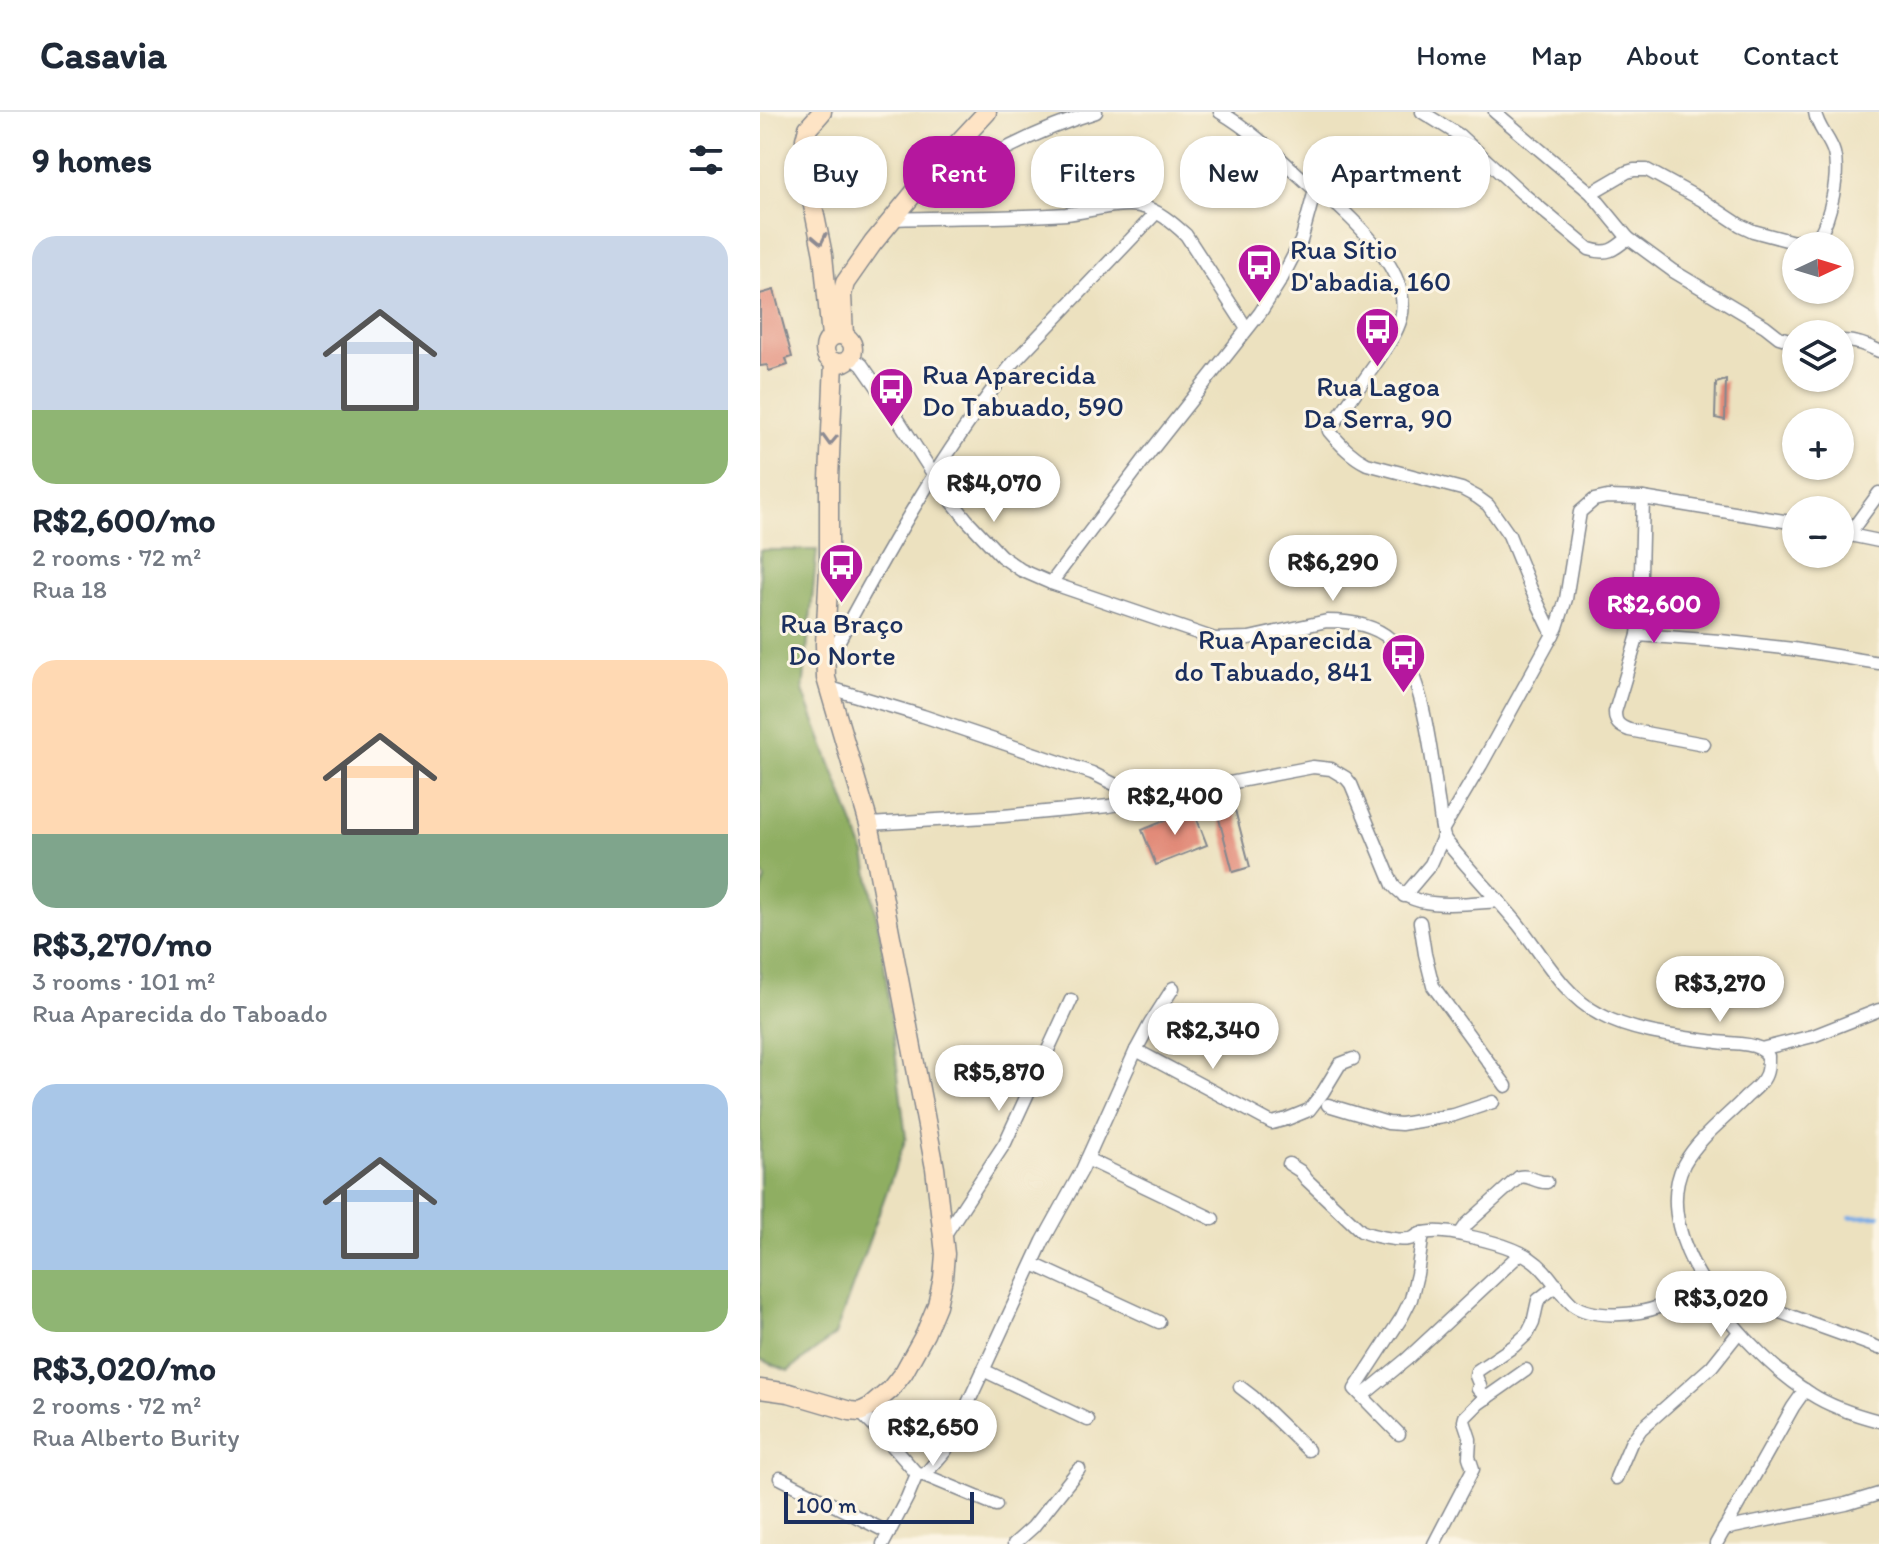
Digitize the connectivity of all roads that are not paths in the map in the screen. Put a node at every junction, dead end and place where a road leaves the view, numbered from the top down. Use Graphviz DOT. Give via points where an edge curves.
graph roads {
  1 [pos="822,112"];
  2 [pos="987,112"];
  3 [pos="1063,112"];
  4 [pos="1096,112"];
  5 [pos="1220,112"];
  6 [pos="1422,112"];
  7 [pos="1495,112"];
  8 [pos="1815,112"];
  9 [pos="1051,126"];
  10 [pos="965,136"];
  11 [pos="1015,145"];
  12 [pos="1303,179"];
  13 [pos="1591,193"];
  14 [pos="903,207"];
  15 [pos="1310,208"];
  16 [pos="1340,208"];
  17 [pos="1156,213"];
  18 [pos="894,219"];
  19 [pos="1628,238"];
  20 [pos="825,282"];
  21 [pos="845,283"];
  22 [pos="1247,329"];
  23 [pos="838,336"];
  24 [pos="1782,338"];
  25 [pos="1854,342"];
  26 [pos="1879,351"];
  27 [pos="842,359"];
  28 [pos="933,474"];
  29 [pos="1879,493"];
  30 [pos="1643,498"];
  31 [pos="1782,521"];
  32 [pos="1854,522"];
  33 [pos="1854,536"];
  34 [pos="1879,541"];
  35 [pos="1051,583"];
  36 [pos="1553,635"];
  37 [pos="1638,635"];
  38 [pos="1879,663"];
  39 [pos="825,667"];
  40 [pos="827,687"];
  41 [pos="1704,744"];
  42 [pos="1146,800"];
  43 [pos="869,824"];
  44 [pos="1443,833"];
  45 [pos="1404,896"];
  46 [pos="1499,901"];
  47 [pos="1420,922"];
  48 [pos="1173,988"];
  49 [pos="1071,1000"];
  50 [pos="1879,1010"];
  51 [pos="1761,1049"];
  52 [pos="1136,1050"];
  53 [pos="1353,1059"];
  54 [pos="1506,1086"];
  55 [pos="1493,1102"];
  56 [pos="1328,1105"];
  57 [pos="1087,1159"];
  58 [pos="1289,1164"];
  59 [pos="1547,1182"];
  60 [pos="1213,1219"];
  61 [pos="1423,1233"];
  62 [pos="1460,1234"];
  63 [pos="944,1236"];
  64 [pos="1521,1253"];
  65 [pos="1033,1264"];
  66 [pos="1704,1284"];
  67 [pos="1557,1285"];
  68 [pos="1159,1322"];
  69 [pos="1739,1332"];
  70 [pos="1879,1348"];
  71 [pos="983,1370"];
  72 [pos="1526,1370"];
  73 [pos="1240,1387"];
  74 [pos="760,1389"];
  75 [pos="1805,1390"];
  76 [pos="1362,1396"];
  77 [pos="1487,1398"];
  78 [pos="860,1412"];
  79 [pos="1088,1420"];
  80 [pos="1879,1421"];
  81 [pos="1399,1434"];
  82 [pos="1308,1450"];
  83 [pos="1079,1469"];
  84 [pos="920,1474"];
  85 [pos="780,1478"];
  86 [pos="1616,1478"];
  87 [pos="1879,1494"];
  88 [pos="996,1505"];
  89 [pos="1724,1529"];
  90 [pos="886,1538"];
  91 [pos="1014,1544"];
  92 [pos="1434,1544"];
  93 [pos="1716,1544"];
  1 -- 20 [label="street, one-way" via="808,128 805,150"];
  2 -- 10 [label="street"];
  3 -- 9 [label="street"];
  4 -- 9 [label="street"];
  5 -- 12 [label="street" via="1240,123"];
  6 -- 19 [label="street" via="1459,135 1589,249 1602,253"];
  7 -- 13 [label="street"];
  8 -- 13 [label="street" via="1833,150 1835,168 1829,212 1819,236 1794,242 1753,231 1647,170 1627,172"];
  9 -- 11 [label="street"];
  13 -- 19 [label="street"];
  14 -- 18 [label="street"];
  15 -- 22 [label="street" via="1301,241"];
  16 -- 36 [label="street" via="1389,262 1402,317 1329,431 1367,464 1462,489 1488,505 1509,535"];
  17 -- 18 [label="street" via="1133,205 1068,213"];
  17 -- 22 [label="street" via="1186,235"];
  17 -- 28 [label="street" via="1013,363"];
  18 -- 21 [label="street"];
  19 -- 24 [label="street"];
  20 -- 21 [label="street"];
  20 -- 23 [label="street"];
  21 -- 23 [label="street"];
  22 -- 35 [label="street"];
  23 -- 27 [label="street" via="825,349 829,359"];
  25 -- 26 [label="street"];
  27 -- 28 [label="street" via="862,365"];
  27 -- 39 [label="street, one-way" via="829,479"];
  28 -- 35 [label="street" via="1001,556"];
  28 -- 39 [label="street"];
  29 -- 32 [label="street"];
  30 -- 31 [label="street"];
  30 -- 36 [label="street" via="1607,497 1580,512 1563,609"];
  30 -- 37 [label="street"];
  33 -- 34 [label="street"];
  35 -- 44 [label="street" via="1215,639 1249,638 1327,621 1358,624 1383,634 1400,650 1419,694"];
  36 -- 44 [label="street"];
  37 -- 38 [label="street"];
  37 -- 41 [label="street" via="1615,712 1617,723"];
  39 -- 40 [label="street"];
  40 -- 42 [label="street" via="1078,768"];
  40 -- 43 [label="street"];
  42 -- 43 [label="street"];
  42 -- 45 [label="street" via="1313,767 1331,769 1351,784 1395,888"];
  43 -- 63 [label="street"];
  44 -- 45 [label="street" via="1431,864"];
  44 -- 46 [label="street"];
  45 -- 46 [label="street" via="1422,902"];
  46 -- 51 [label="street" via="1572,995 1598,1014 1643,1029"];
  47 -- 54 [label="street" via="1433,986"];
  48 -- 52 [label="street"];
  49 -- 63 [label="street" via="1005,1143"];
  50 -- 51 [label="street"];
  51 -- 66 [label="street" via="1768,1056 1766,1076 1696,1146 1679,1179 1680,1228"];
  52 -- 53 [label="street" via="1272,1123 1309,1110 1340,1064"];
  52 -- 57 [label="street"];
  55 -- 56 [label="street" via="1401,1124"];
  57 -- 60 [label="street"];
  57 -- 65 [label="street"];
  58 -- 61 [label="street" via="1361,1231 1402,1239"];
  59 -- 62 [label="street" via="1519,1177"];
  61 -- 62 [label="street"];
  61 -- 76 [label="street" via="1411,1299 1358,1383 1355,1389"];
  62 -- 64 [label="street"];
  63 -- 78 [label="street" via="941,1291 925,1334 890,1390"];
  64 -- 67 [label="street"];
  64 -- 76 [label="street"];
  65 -- 68 [label="street"];
  65 -- 71 [label="street"];
  66 -- 67 [label="street" via="1652,1309 1622,1314 1573,1305"];
  66 -- 69 [label="street"];
  66 -- 70 [label="street"];
  67 -- 77 [label="street" via="1538,1300 1528,1333 1477,1371 1478,1389"];
  69 -- 75 [label="street"];
  69 -- 86 [label="street" via="1712,1366 1641,1429"];
  71 -- 79 [label="street"];
  71 -- 84 [label="street" via="946,1450"];
  72 -- 77 [label="street"];
  73 -- 82 [label="street"];
  74 -- 78 [label="street"];
  75 -- 80 [label="street"];
  75 -- 89 [label="street"];
  76 -- 81 [label="street"];
  77 -- 92 [label="street" via="1464,1419 1473,1469"];
  78 -- 84 [label="street"];
  83 -- 91 [label="street"];
  84 -- 88 [label="street"];
  84 -- 90 [label="street"];
  85 -- 90 [label="street"];
  87 -- 89 [label="street"];
  89 -- 93 [label="street"];
}
